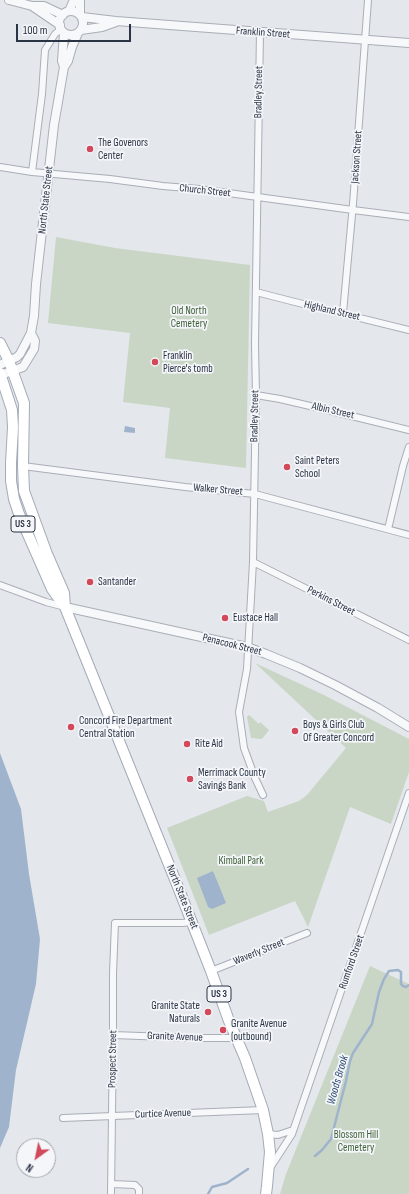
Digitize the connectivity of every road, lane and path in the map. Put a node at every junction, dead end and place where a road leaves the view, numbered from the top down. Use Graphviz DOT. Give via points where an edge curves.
graph roads {
  1 [pos="9,0"];
  2 [pos="74,0"];
  3 [pos="80,0"];
  4 [pos="368,0"];
  5 [pos="32,6"];
  6 [pos="66,13"];
  7 [pos="81,16"];
  8 [pos="116,21"];
  9 [pos="61,29"];
  10 [pos="80,32"];
  11 [pos="260,32"];
  12 [pos="365,40"];
  13 [pos="409,43"];
  14 [pos="64,67"];
  15 [pos="0,167"];
  16 [pos="32,172"];
  17 [pos="48,172"];
  18 [pos="258,197"];
  19 [pos="353,210"];
  20 [pos="409,217"];
  21 [pos="256,292"];
  22 [pos="343,314"];
  23 [pos="409,330"];
  24 [pos="31,333"];
  25 [pos="0,343"];
  26 [pos="5,363"];
  27 [pos="14,371"];
  28 [pos="0,375"];
  29 [pos="256,395"];
  30 [pos="409,430"];
  31 [pos="409,447"];
  32 [pos="23,466"];
  33 [pos="255,494"];
  34 [pos="388,529"];
  35 [pos="409,535"];
  36 [pos="253,562"];
  37 [pos="0,585"];
  38 [pos="65,607"];
  39 [pos="409,640"];
  40 [pos="248,647"];
  41 [pos="409,727"];
  42 [pos="409,793"];
  43 [pos="263,795"];
  44 [pos="192,922"];
  45 [pos="307,933"];
  46 [pos="211,972"];
  47 [pos="114,1036"];
  48 [pos="236,1038"];
  49 [pos="263,1110"];
  50 [pos="112,1116"];
  51 [pos="63,1118"];
  52 [pos="293,1130"];
  53 [pos="268,1134"];
  54 [pos="268,1171"];
  55 [pos="112,1184"];
  56 [pos="111,1194"];
  57 [pos="139,1194"];
  58 [pos="266,1194"];
  1 -- 5 [label="street"];
  2 -- 6 [label="street"];
  3 -- 7 [label="street"];
  4 -- 12 [label="street, Jackson Street"];
  5 -- 6 [label="street" via="44,6"];
  5 -- 9 [label="street"];
  6 -- 7 [label="street" via="74,11"];
  6 -- 9 [label="street" via="61,18"];
  7 -- 8 [label="street, Franklin Street"];
  7 -- 10 [label="street" via="83,24"];
  8 -- 10 [label="street, Franklin Street" via="102,28"];
  8 -- 11 [label="street, Franklin Street"];
  9 -- 10 [label="street" via="71,35"];
  9 -- 14 [label="street, North State Street"];
  9 -- 16 [label="street" via="45,50"];
  10 -- 14 [label="street, North State Street"];
  11 -- 12 [label="street, Franklin Street"];
  11 -- 18 [label="street, Bradley Street"];
  12 -- 13 [label="street, Franklin Street"];
  12 -- 19 [label="street, Jackson Street"];
  14 -- 17 [label="street, North State Street"];
  15 -- 16 [label="street, Church Street"];
  16 -- 17 [label="street, Church Street"];
  17 -- 18 [label="street, Church Street"];
  17 -- 24 [label="street, North State Street"];
  18 -- 19 [label="street, Church Street"];
  18 -- 21 [label="street, Bradley Street"];
  19 -- 20 [label="street, Church Street"];
  19 -- 22 [label="street, Jackson Street"];
  21 -- 22 [label="street, Highland Street"];
  21 -- 29 [label="street, Bradley Street"];
  22 -- 23 [label="street, Highland Street"];
  24 -- 26 [label="street, North State Street" via="20,354"];
  24 -- 27 [label="street, North State Street" via="35,341 34,349 23,367"];
  25 -- 26 [label="main road, US 3"];
  26 -- 27 [label="main road, US 3"];
  27 -- 28 [label="street, North State Street"];
  27 -- 32 [label="main road, North State Street / US 3" via="24,403"];
  28 -- 38 [label="main road, North State Street / US 3" via="12,410 11,469 14,499 52,589"];
  29 -- 30 [label="street, Albin Street"];
  29 -- 33 [label="street, Bradley Street"];
  31 -- 34 [label="street"];
  32 -- 33 [label="street, Walker Street"];
  32 -- 38 [label="main road, North State Street / US 3" via="24,491 64,594"];
  33 -- 34 [label="street, Walker Street"];
  33 -- 36 [label="street, Bradley Street"];
  34 -- 35 [label="street, Walker Street"];
  36 -- 39 [label="street, Perkins Street"];
  36 -- 40 [label="street, Bradley Street"];
  37 -- 38 [label="street"];
  38 -- 40 [label="street, Penacook Street"];
  38 -- 44 [label="main road, North State Street / US 3"];
  40 -- 41 [label="street, Penacook Street" via="335,685"];
  40 -- 43 [label="street, Bradley Street" via="239,720 244,748"];
  42 -- 52 [label="street, Rumford Street"];
  44 -- 46 [label="main road, North State Street / US 3"];
  44 -- 47 [label="street, Prospect Street" via="115,923"];
  45 -- 46 [label="street, Waverly Street"];
  46 -- 48 [label="main road, North State Street / US 3"];
  47 -- 48 [label="street, Granite Avenue"];
  47 -- 50 [label="street, Prospect Street"];
  48 -- 49 [label="main road, North State Street / US 3"];
  49 -- 50 [label="street, Curtice Avenue"];
  49 -- 53 [label="main road, North State Street / US 3"];
  50 -- 51 [label="street, Curtice Avenue"];
  50 -- 55 [label="street, Prospect Street"];
  52 -- 53 [label="street" via="278,1135"];
  52 -- 54 [label="street, Rumford Street"];
  53 -- 54 [label="main road, North State Street / US 3"];
  54 -- 58 [label="main road, North State Street / US 3"];
  55 -- 56 [label="street, Prospect Street"];
  55 -- 57 [label="street" via="135,1186 139,1189"];
}
